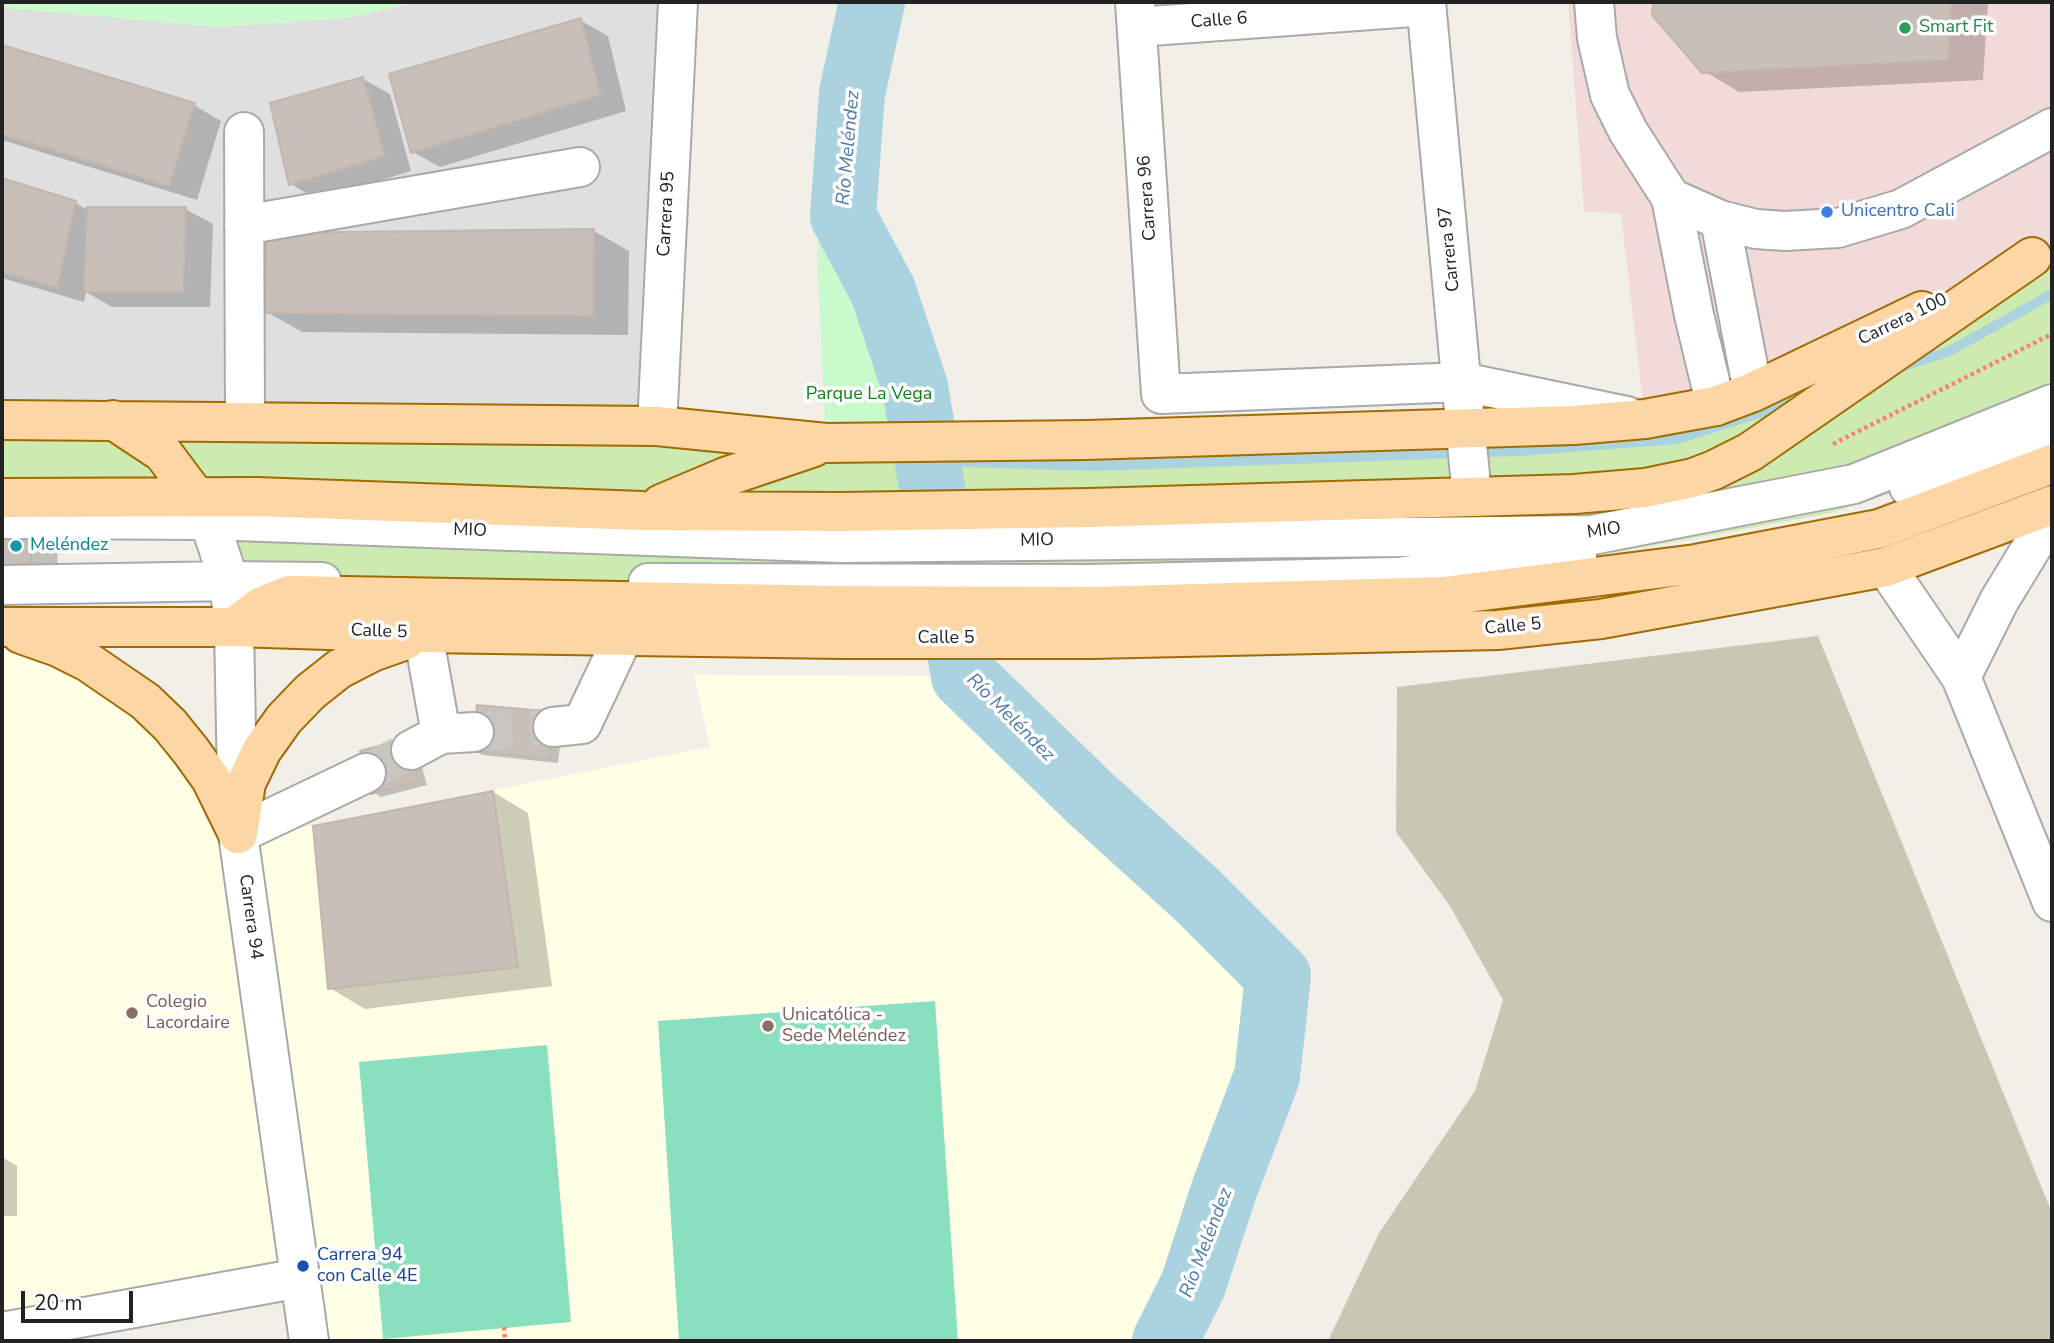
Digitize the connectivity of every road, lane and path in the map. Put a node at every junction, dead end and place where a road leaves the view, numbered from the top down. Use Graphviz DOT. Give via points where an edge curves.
graph roads {
  1 [pos="678,2"];
  2 [pos="1594,2"];
  3 [pos="1426,4"];
  4 [pos="1136,14"];
  5 [pos="2052,128"];
  6 [pos="244,132"];
  7 [pos="580,167"];
  8 [pos="1671,198"];
  9 [pos="1720,219"];
  10 [pos="244,225"];
  11 [pos="2042,252"];
  12 [pos="1463,382"];
  13 [pos="1753,393"];
  14 [pos="2052,404"];
  15 [pos="1716,406"];
  16 [pos="2,419"];
  17 [pos="1645,419"];
  18 [pos="113,420"];
  19 [pos="245,422"];
  20 [pos="657,426"];
  21 [pos="1467,429"];
  22 [pos="2052,440"];
  23 [pos="833,443"];
  24 [pos="2052,464"];
  25 [pos="1472,497"];
  26 [pos="2,498"];
  27 [pos="2052,505"];
  28 [pos="203,508"];
  29 [pos="643,511"];
  30 [pos="2052,514"];
  31 [pos="2,519"];
  32 [pos="1089,524"];
  33 [pos="841,528"];
  34 [pos="1885,567"];
  35 [pos="229,580"];
  36 [pos="2,585"];
  37 [pos="842,609"];
  38 [pos="1091,610"];
  39 [pos="234,626"];
  40 [pos="2,628"];
  41 [pos="423,634"];
  42 [pos="624,635"];
  43 [pos="1961,677"];
  44 [pos="553,727"];
  45 [pos="442,738"];
  46 [pos="366,773"];
  47 [pos="238,834"];
  48 [pos="2052,902"];
  49 [pos="300,1278"];
  50 [pos="504,1327"];
  51 [pos="2,1332"];
  52 [pos="309,1341"];
  53 [pos="505,1341"];
  1 -- 20 [label="street, Carrera 95"];
  2 -- 8 [label="street" via="1610,95"];
  3 -- 4 [label="street, Calle 6"];
  3 -- 12 [label="street, Carrera 97"];
  4 -- 12 [label="street, Carrera 96" via="1161,394"];
  5 -- 9 [label="street" via="1901,209 1838,228 1756,229"];
  6 -- 10 [label="street"];
  7 -- 10 [label="street"];
  8 -- 9 [label="street"];
  8 -- 15 [label="street"];
  9 -- 13 [label="street"];
  10 -- 19 [label="street"];
  11 -- 13 [label="main road, Carrera 100"];
  11 -- 25 [label="main road" via="1769,440 1714,471 1645,488"];
  12 -- 17 [label="street"];
  12 -- 21 [label="street, Carrera 97"];
  13 -- 15 [label="main road"];
  14 -- 32 [label="street, MIO" via="1854,484 1592,534"];
  15 -- 17 [label="main road"];
  16 -- 18 [label="main road"];
  17 -- 21 [label="main road"];
  18 -- 19 [label="main road"];
  18 -- 28 [label="main road" via="163,453"];
  19 -- 20 [label="main road"];
  20 -- 23 [label="main road"];
  21 -- 23 [label="main road"];
  21 -- 25 [label="street, Carrera 97"];
  22 -- 38 [label="street, MIO" via="1831,513 1623,551"];
  23 -- 29 [label="main road" via="725,477"];
  24 -- 38 [label="main road" via="1879,529 1696,564 1444,596"];
  25 -- 32 [label="main road"];
  26 -- 28 [label="main road"];
  27 -- 34 [label="main road"];
  28 -- 29 [label="main road"];
  28 -- 31 [label="street, MIO"];
  28 -- 33 [label="street, MIO"];
  28 -- 35 [label="street, Carrera 94"];
  29 -- 33 [label="main road"];
  30 -- 43 [label="street"];
  32 -- 33 [label="main road"];
  34 -- 38 [label="main road, Calle 5" via="1601,619 1498,629"];
  34 -- 43 [label="street"];
  35 -- 36 [label="street, MIO"];
  35 -- 37 [label="street, MIO"];
  35 -- 39 [label="street, Carrera 94"];
  37 -- 38 [label="main road, Calle 5"];
  37 -- 38 [label="street, MIO"];
  37 -- 39 [label="main road" via="289,595 260,607"];
  37 -- 42 [label="main road, Calle 5"];
  39 -- 40 [label="main road, Calle 5"];
  39 -- 41 [label="main road, Calle 5"];
  39 -- 47 [label="street, Carrera 94"];
  40 -- 47 [label="main road" via="88,662 145,701 170,725 211,779"];
  41 -- 42 [label="main road, Calle 5"];
  41 -- 45 [label="street"];
  41 -- 47 [label="main road" via="372,652 339,670 284,719 246,783"];
  42 -- 44 [label="street" via="582,724"];
  43 -- 48 [label="street"];
  46 -- 47 [label="street"];
  47 -- 49 [label="street, Carrera 94"];
  49 -- 51 [label="street"];
  49 -- 52 [label="street, Carrera 94"];
  50 -- 53 [label="path"];
}
